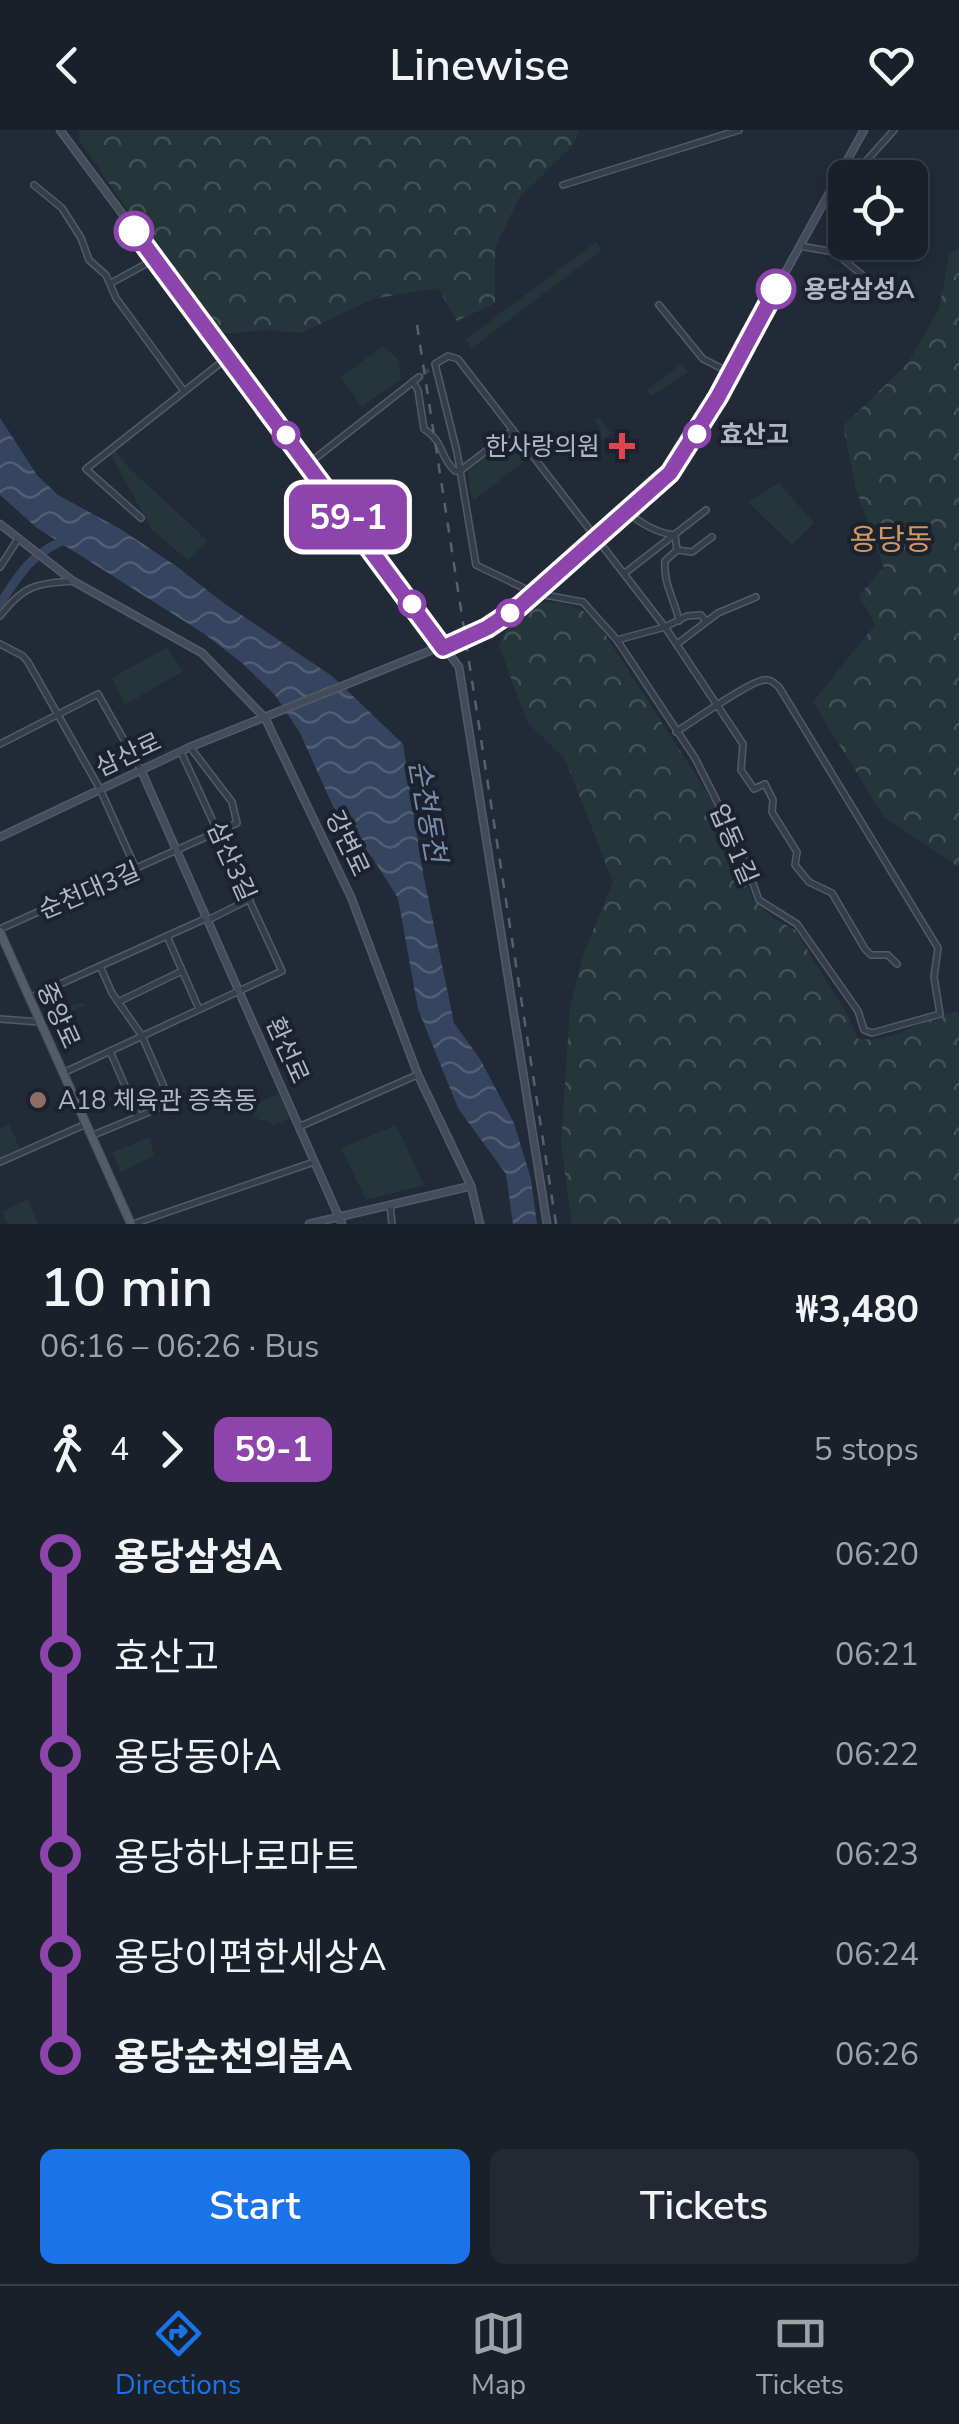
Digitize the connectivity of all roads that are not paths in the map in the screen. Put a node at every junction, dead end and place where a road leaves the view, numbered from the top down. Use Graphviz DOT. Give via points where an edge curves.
graph roads {
  1 [pos="60,130"];
  2 [pos="739,130"];
  3 [pos="850,130"];
  4 [pos="894,130"];
  5 [pos="862,133"];
  6 [pos="847,160"];
  7 [pos="868,160"];
  8 [pos="34,185"];
  9 [pos="563,185"];
  10 [pos="828,194"];
  11 [pos="800,246"];
  12 [pos="154,259"];
  13 [pos="111,282"];
  14 [pos="882,291"];
  15 [pos="659,305"];
  16 [pos="228,358"];
  17 [pos="731,374"];
  18 [pos="184,391"];
  19 [pos="513,430"];
  20 [pos="308,464"];
  21 [pos="460,471"];
  22 [pos="628,510"];
  23 [pos="706,510"];
  24 [pos="140,518"];
  25 [pos="0,524"];
  26 [pos="673,535"];
  27 [pos="712,537"];
  28 [pos="597,539"];
  29 [pos="22,542"];
  30 [pos="677,550"];
  31 [pos="0,567"];
  32 [pos="624,573"];
  33 [pos="72,581"];
  34 [pos="534,592"];
  35 [pos="756,598"];
  36 [pos="0,616"];
  37 [pos="679,622"];
  38 [pos="706,622"];
  39 [pos="666,628"];
  40 [pos="617,640"];
  41 [pos="0,644"];
  42 [pos="676,644"];
  43 [pos="443,648"];
  44 [pos="718,706"];
  45 [pos="58,716"];
  46 [pos="265,718"];
  47 [pos="676,732"];
  48 [pos="0,744"];
  49 [pos="190,747"];
  50 [pos="181,752"];
  51 [pos="140,770"];
  52 [pos="100,789"];
  53 [pos="220,832"];
  54 [pos="0,837"];
  55 [pos="178,851"];
  56 [pos="136,870"];
  57 [pos="250,899"];
  58 [pos="207,919"];
  59 [pos="0,930"];
  60 [pos="166,936"];
  61 [pos="897,964"];
  62 [pos="100,966"];
  63 [pos="182,971"];
  64 [pos="240,990"];
  65 [pos="29,998"];
  66 [pos="118,1002"];
  67 [pos="200,1009"];
  68 [pos="0,1019"];
  69 [pos="40,1022"];
  70 [pos="142,1036"];
  71 [pos="110,1051"];
  72 [pos="63,1073"];
  73 [pos="418,1075"];
  74 [pos="138,1116"];
  75 [pos="86,1124"];
  76 [pos="301,1126"];
  77 [pos="91,1136"];
  78 [pos="316,1161"];
  79 [pos="0,1162"];
  80 [pos="471,1186"];
  81 [pos="390,1206"];
  82 [pos="341,1220"];
  83 [pos="132,1224"];
  84 [pos="309,1224"];
  85 [pos="392,1224"];
  86 [pos="480,1224"];
  87 [pos="547,1224"];
  1 -- 12 [label="main road"];
  2 -- 9 [label="street"];
  3 -- 5 [label="street"];
  4 -- 7 [label="street"];
  5 -- 6 [label="main road"];
  8 -- 13 [label="street" via="62,208 88,260"];
  10 -- 11 [label="main road"];
  11 -- 14 [label="street" via="834,252"];
  11 -- 17 [label="main road"];
  12 -- 13 [label="street"];
  12 -- 16 [label="main road"];
  13 -- 18 [label="street"];
  15 -- 17 [label="street" via="703,359"];
  16 -- 18 [label="street"];
  16 -- 20 [label="main road"];
  17 -- 22 [label="main road" via="682,459"];
  18 -- 24 [label="street" via="86,469"];
  19 -- 21 [label="street"];
  19 -- 21 [label="street" via="458,360 448,356 433,366"];
  19 -- 28 [label="street"];
  20 -- 21 [label="street" via="416,380 424,429"];
  20 -- 43 [label="main road"];
  21 -- 34 [label="street, 업동1길" via="476,566"];
  22 -- 26 [label="street"];
  22 -- 28 [label="main road"];
  23 -- 26 [label="street"];
  25 -- 29 [label="main road"];
  26 -- 30 [label="street"];
  26 -- 32 [label="street"];
  27 -- 30 [label="street" via="692,552"];
  28 -- 32 [label="street"];
  28 -- 34 [label="main road"];
  29 -- 31 [label="street"];
  29 -- 33 [label="main road, 강변로"];
  30 -- 37 [label="street" via="664,568"];
  32 -- 39 [label="street"];
  33 -- 36 [label="street" via="24,590"];
  33 -- 46 [label="main road, 강변로" via="202,654"];
  34 -- 40 [label="street, 업동1길" via="583,602"];
  34 -- 43 [label="main road" via="496,623"];
  35 -- 38 [label="street"];
  37 -- 38 [label="street" via="698,616"];
  37 -- 39 [label="street"];
  38 -- 42 [label="street"];
  39 -- 40 [label="street"];
  39 -- 42 [label="street"];
  40 -- 47 [label="street, 업동1길"];
  41 -- 45 [label="street" via="23,656"];
  42 -- 44 [label="street"];
  43 -- 46 [label="main road, 삼산로"];
  43 -- 87 [label="main road" via="462,676"];
  44 -- 47 [label="street"];
  44 -- 47 [label="street, 업동1길" via="760,681 779,687 938,948 940,1014 866,1032 798,924 758,900 740,844"];
  44 -- 61 [label="street" via="743,744 741,770 754,789 765,784 772,812 794,843 795,865 809,882 832,893 865,949 888,954"];
  45 -- 48 [label="street"];
  45 -- 51 [label="street" via="98,694"];
  45 -- 52 [label="street"];
  46 -- 49 [label="main road, 삼산로"];
  46 -- 73 [label="main road, 강변로" via="351,898"];
  49 -- 50 [label="main road, 삼산로"];
  49 -- 53 [label="street" via="232,802 237,823"];
  50 -- 51 [label="main road, 삼산로"];
  50 -- 53 [label="street, 삼산3길"];
  51 -- 52 [label="main road, 삼산로"];
  51 -- 55 [label="main road, 환선로"];
  52 -- 54 [label="main road, 삼산로"];
  52 -- 56 [label="street"];
  53 -- 55 [label="street"];
  53 -- 57 [label="street, 삼산3길"];
  55 -- 56 [label="street, 순천대3길"];
  55 -- 58 [label="main road, 환선로"];
  56 -- 59 [label="street, 순천대3길"];
  57 -- 58 [label="street"];
  57 -- 64 [label="street, 삼산3길" via="282,970"];
  58 -- 60 [label="street"];
  58 -- 64 [label="main road, 환선로"];
  59 -- 65 [label="main road, 중앙로"];
  60 -- 62 [label="street"];
  60 -- 63 [label="street"];
  62 -- 65 [label="street"];
  62 -- 66 [label="street"];
  63 -- 66 [label="street"];
  63 -- 67 [label="street"];
  64 -- 67 [label="street"];
  64 -- 76 [label="main road, 환선로"];
  65 -- 69 [label="main road, 중앙로"];
  66 -- 70 [label="street"];
  67 -- 70 [label="street"];
  68 -- 69 [label="street"];
  69 -- 72 [label="main road, 중앙로"];
  70 -- 71 [label="street"];
  70 -- 74 [label="street" via="171,1103"];
  71 -- 72 [label="street"];
  71 -- 74 [label="street"];
  72 -- 75 [label="main road, 중앙로"];
  73 -- 76 [label="street"];
  73 -- 80 [label="main road, 강변로"];
  74 -- 77 [label="street"];
  75 -- 77 [label="main road, 중앙로"];
  75 -- 79 [label="street"];
  76 -- 78 [label="main road, 환선로"];
  77 -- 83 [label="main road, 중앙로"];
  78 -- 82 [label="main road, 환선로"];
  78 -- 83 [label="street"];
  80 -- 81 [label="main road"];
  80 -- 86 [label="main road, 강변로"];
  81 -- 82 [label="main road"];
  81 -- 85 [label="street"];
  82 -- 84 [label="main road"];
}
